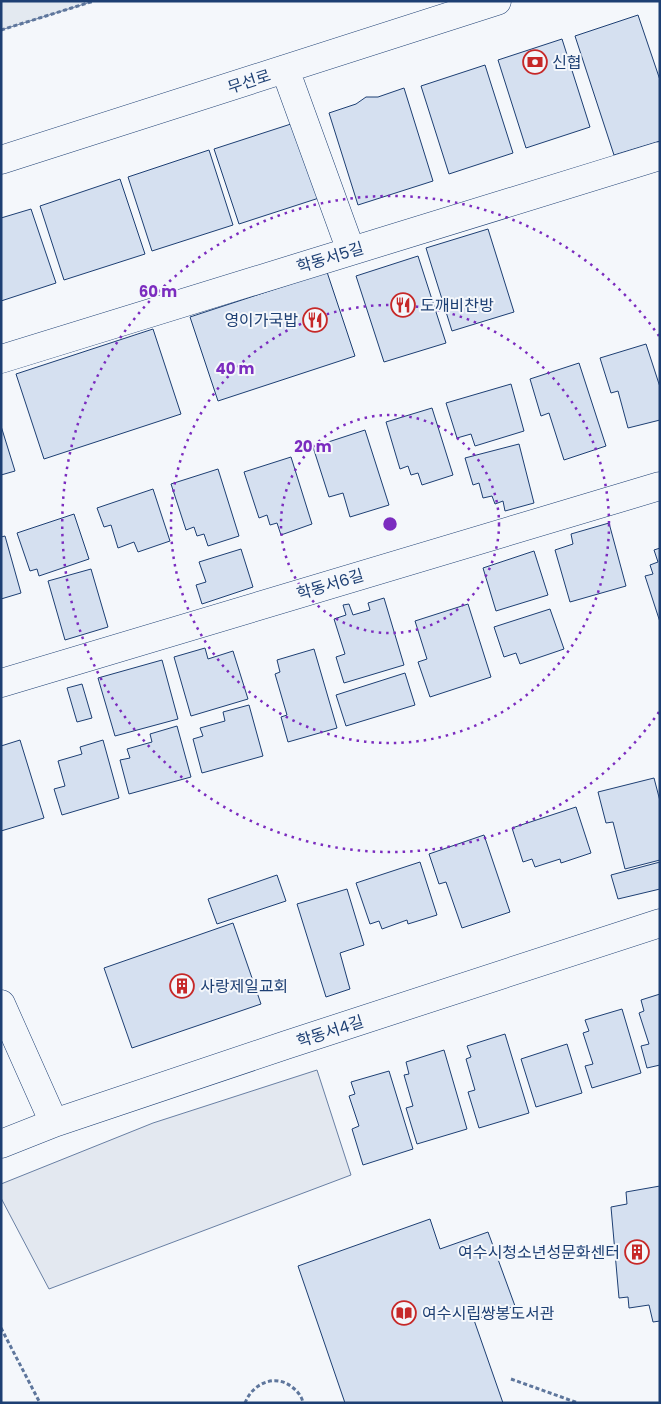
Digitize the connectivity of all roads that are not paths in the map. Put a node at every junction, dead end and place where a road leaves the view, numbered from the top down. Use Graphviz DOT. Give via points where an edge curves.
graph roads {
  1 [pos="498,1"];
  2 [pos="285,69"];
  3 [pos="660,156"];
  4 [pos="1,160"];
  5 [pos="350,251"];
  6 [pos="1,360"];
  7 [pos="660,486"];
  8 [pos="1,683"];
  9 [pos="660,923"];
  10 [pos="1,1004"];
  11 [pos="54,1123"];
  12 [pos="1,1144"];
  1 -- 2 [label="street, 무선로"];
  2 -- 4 [label="street, 무선로"];
  2 -- 5 [label="street"];
  3 -- 5 [label="street, 학동서5길"];
  5 -- 6 [label="street, 학동서5길"];
  7 -- 8 [label="street, 학동서6길"];
  9 -- 11 [label="street, 학동서4길"];
  10 -- 11 [label="street"];
  11 -- 12 [label="street, 학동서4길"];
}
